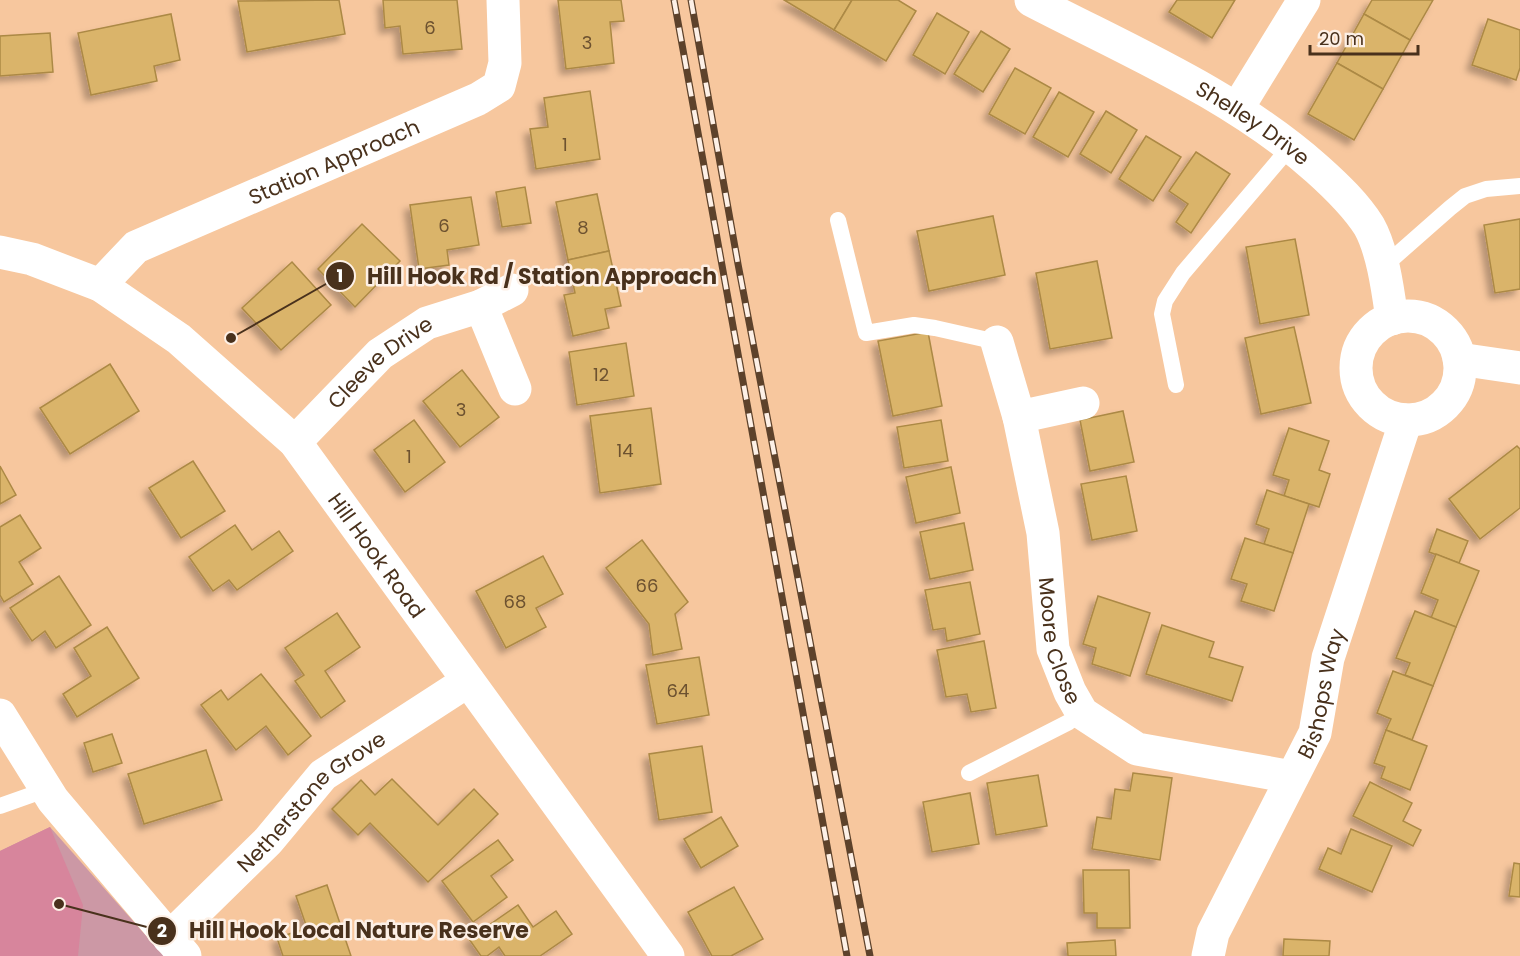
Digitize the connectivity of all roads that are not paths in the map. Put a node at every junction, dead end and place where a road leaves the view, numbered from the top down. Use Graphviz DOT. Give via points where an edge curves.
graph roads {
  1 [pos="503,0"];
  2 [pos="1031,0"];
  3 [pos="1304,0"];
  4 [pos="1237,109"];
  5 [pos="1291,146"];
  6 [pos="1520,186"];
  7 [pos="838,220"];
  8 [pos="0,252"];
  9 [pos="1383,267"];
  10 [pos="100,285"];
  11 [pos="512,290"];
  12 [pos="481,306"];
  13 [pos="1392,319"];
  14 [pos="997,342"];
  15 [pos="1459,359"];
  16 [pos="1520,368"];
  17 [pos="1176,385"];
  18 [pos="515,389"];
  19 [pos="1083,403"];
  20 [pos="1019,417"];
  21 [pos="1406,420"];
  22 [pos="295,442"];
  23 [pos="468,681"];
  24 [pos="1082,713"];
  25 [pos="0,715"];
  26 [pos="969,773"];
  27 [pos="1292,777"];
  28 [pos="45,787"];
  29 [pos="0,806"];
  30 [pos="177,947"];
  31 [pos="668,956"];
  32 [pos="1208,956"];
  1 -- 10 [label="street, Station Approach" via="506,63 499,86 478,99 136,247"];
  2 -- 4 [label="street, Shelley Drive"];
  3 -- 4 [label="street"];
  4 -- 5 [label="street, Shelley Drive"];
  5 -- 9 [label="street, Shelley Drive" via="1349,200 1370,228"];
  5 -- 17 [label="lane" via="1183,273 1165,301 1162,314"];
  6 -- 9 [label="lane" via="1486,189 1465,196"];
  7 -- 14 [label="lane" via="866,333 914,325"];
  8 -- 10 [label="street, Hill Hook Road" via="32,259"];
  9 -- 13 [label="street, Shelley Drive"];
  10 -- 22 [label="street, Hill Hook Road" via="179,339"];
  11 -- 12 [label="street, Cleeve Drive"];
  12 -- 18 [label="street"];
  12 -- 22 [label="street, Cleeve Drive" via="427,323 380,354"];
  13 -- 15 [label="street" via="1418,318 1440,327 1455,346"];
  13 -- 21 [label="street" via="1364,340 1356,360 1357,382 1375,408"];
  14 -- 20 [label="street, Moore Close"];
  15 -- 16 [label="street"];
  15 -- 21 [label="street" via="1458,380 1449,400 1431,414"];
  19 -- 20 [label="street"];
  20 -- 24 [label="street, Moore Close" via="1043,533 1053,649"];
  21 -- 27 [label="street, Bishops Way" via="1328,658 1315,733"];
  22 -- 23 [label="street, Hill Hook Road"];
  23 -- 30 [label="street, Netherstone Grove" via="323,775"];
  23 -- 31 [label="street, Hill Hook Road"];
  24 -- 26 [label="lane"];
  24 -- 27 [label="street, Moore Close" via="1137,749"];
  25 -- 28 [label="street, Netherstone Grove"];
  27 -- 32 [label="street, Bishops Way" via="1213,933"];
  28 -- 29 [label="lane"];
  28 -- 30 [label="street, Netherstone Grove"];
}
